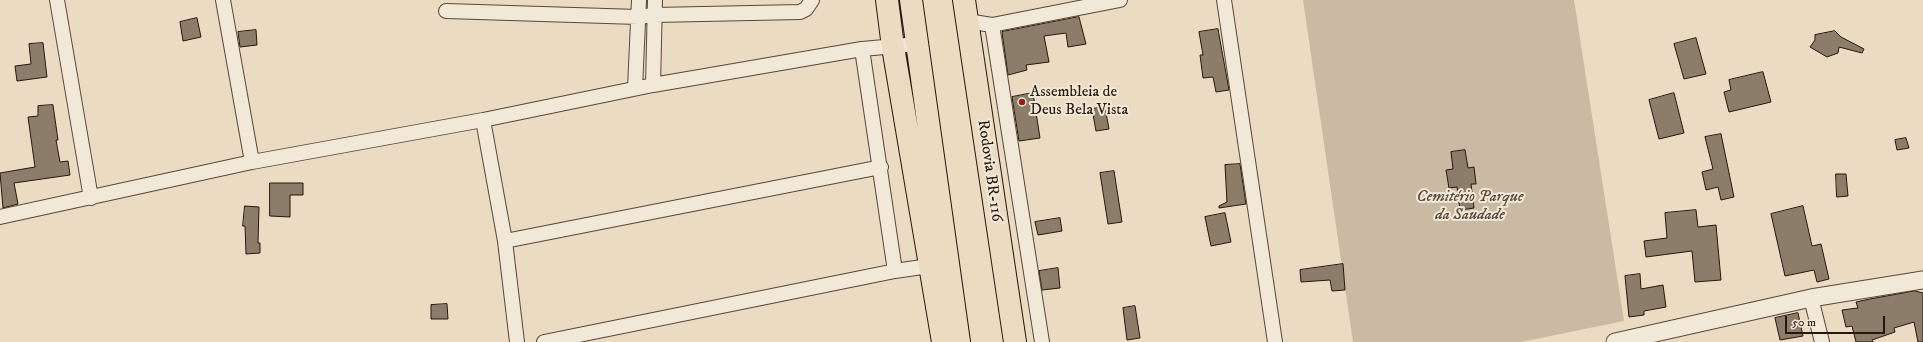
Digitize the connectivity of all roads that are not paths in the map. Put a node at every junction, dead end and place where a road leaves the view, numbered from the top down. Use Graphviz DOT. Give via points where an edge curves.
graph roads {
  1 [pos="57,0"];
  2 [pos="223,0"];
  3 [pos="639,0"];
  4 [pos="655,0"];
  5 [pos="812,0"];
  6 [pos="887,0"];
  7 [pos="911,0"];
  8 [pos="1120,0"];
  9 [pos="1224,0"];
  10 [pos="966,10"];
  11 [pos="446,11"];
  12 [pos="654,15"];
  13 [pos="638,17"];
  14 [pos="992,25"];
  15 [pos="918,44"];
  16 [pos="893,47"];
  17 [pos="862,50"];
  18 [pos="653,85"];
  19 [pos="635,88"];
  20 [pos="483,120"];
  21 [pos="252,162"];
  22 [pos="881,167"];
  23 [pos="91,198"];
  24 [pos="0,217"];
  25 [pos="505,241"];
  26 [pos="929,266"];
  27 [pos="895,271"];
  28 [pos="1923,280"];
  29 [pos="1811,298"];
  30 [pos="517,342"];
  31 [pos="544,342"];
  32 [pos="943,342"];
  33 [pos="959,342"];
  34 [pos="1015,342"];
  35 [pos="1042,342"];
  36 [pos="1275,342"];
  37 [pos="1615,342"];
  38 [pos="1822,342"];
  1 -- 23 [label="street"];
  2 -- 21 [label="street"];
  3 -- 13 [label="street"];
  4 -- 12 [label="street"];
  5 -- 12 [label="street" via="806,9 800,12"];
  6 -- 16 [label="highway"];
  7 -- 15 [label="highway"];
  8 -- 14 [label="street"];
  9 -- 36 [label="street"];
  10 -- 14 [label="street"];
  10 -- 34 [label="highway, Rodovia BR-116"];
  11 -- 13 [label="street"];
  12 -- 13 [label="street"];
  12 -- 18 [label="street"];
  13 -- 19 [label="street"];
  14 -- 35 [label="street"];
  15 -- 16 [label="street"];
  15 -- 33 [label="highway"];
  16 -- 17 [label="street"];
  16 -- 26 [label="highway"];
  17 -- 18 [label="street"];
  17 -- 22 [label="street"];
  18 -- 19 [label="street"];
  19 -- 20 [label="street"];
  20 -- 21 [label="street"];
  20 -- 25 [label="street"];
  21 -- 23 [label="street"];
  22 -- 25 [label="street"];
  22 -- 27 [label="street"];
  23 -- 24 [label="street"];
  25 -- 30 [label="street"];
  26 -- 27 [label="street"];
  26 -- 32 [label="highway"];
  27 -- 31 [label="street"];
  28 -- 29 [label="street"];
  29 -- 37 [label="street"];
  29 -- 38 [label="street"];
}
